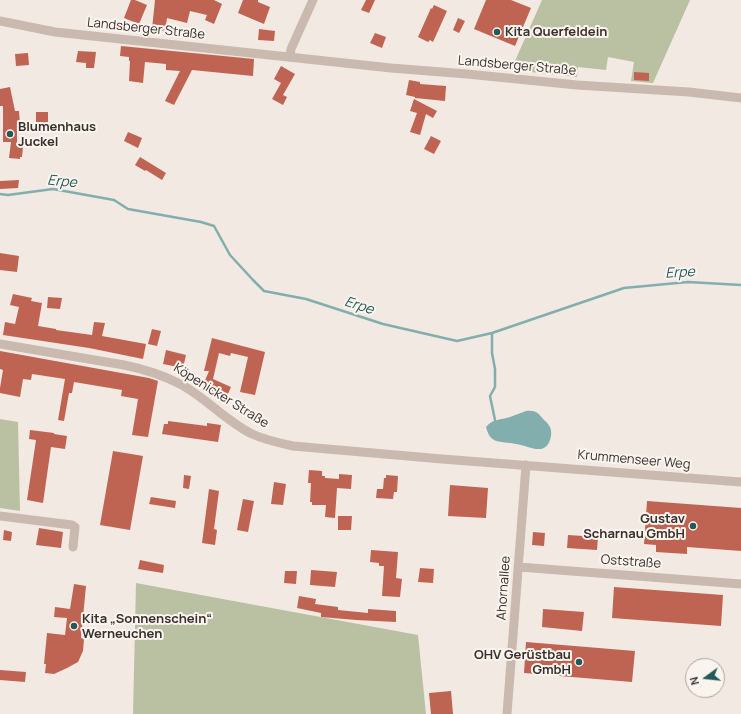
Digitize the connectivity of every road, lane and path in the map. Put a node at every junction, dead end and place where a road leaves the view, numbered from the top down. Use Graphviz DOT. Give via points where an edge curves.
graph roads {
  1 [pos="313,0"];
  2 [pos="0,21"];
  3 [pos="290,57"];
  4 [pos="741,98"];
  5 [pos="0,344"];
  6 [pos="526,465"];
  7 [pos="741,482"];
  8 [pos="0,516"];
  9 [pos="73,547"];
  10 [pos="518,567"];
  11 [pos="741,584"];
  12 [pos="508,714"];
  1 -- 3 [label="street" via="291,49"];
  2 -- 3 [label="street, Landsberger Straße" via="55,32"];
  3 -- 4 [label="street, Landsberger Straße"];
  5 -- 6 [label="street, Köpenicker Straße" via="124,365 160,374 192,391 246,431 280,444"];
  6 -- 7 [label="street, Krummenseer Weg"];
  6 -- 10 [label="street, Ahornallee"];
  8 -- 9 [label="street" via="72,525 75,527"];
  10 -- 11 [label="street, Oststraße"];
  10 -- 12 [label="street, Ahornallee"];
}
